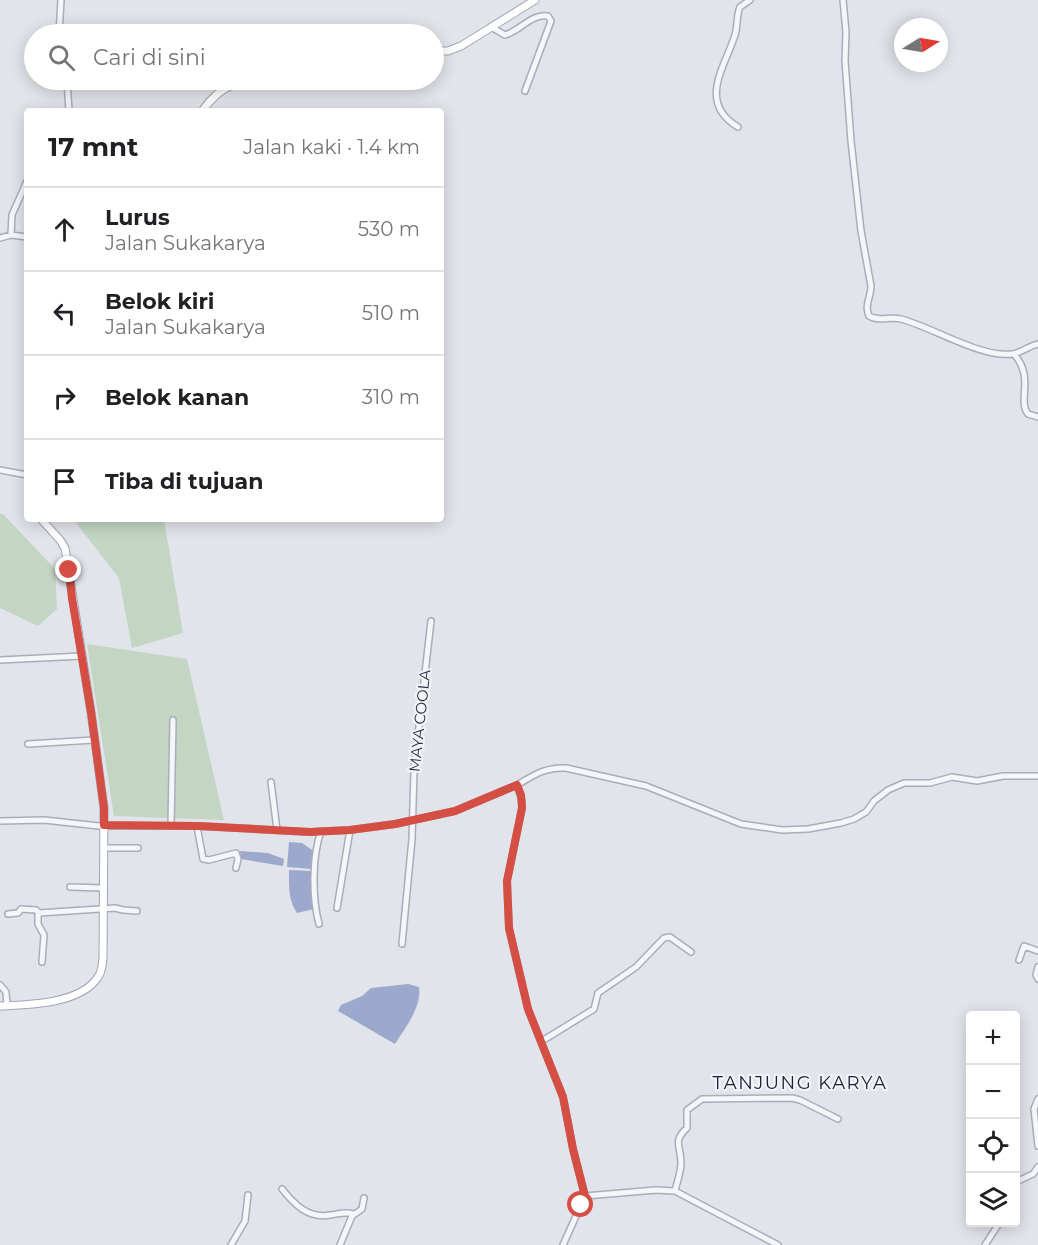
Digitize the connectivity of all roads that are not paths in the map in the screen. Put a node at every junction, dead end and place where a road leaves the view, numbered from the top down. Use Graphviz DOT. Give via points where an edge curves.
graph roads {
  1 [pos="61,0"];
  2 [pos="535,0"];
  3 [pos="750,0"];
  4 [pos="843,0"];
  5 [pos="60,24"];
  6 [pos="491,27"];
  7 [pos="444,50"];
  8 [pos="68,90"];
  9 [pos="221,90"];
  10 [pos="525,91"];
  11 [pos="69,108"];
  12 [pos="205,108"];
  13 [pos="738,127"];
  14 [pos="24,188"];
  15 [pos="11,235"];
  16 [pos="24,237"];
  17 [pos="0,238"];
  18 [pos="1038,344"];
  19 [pos="1014,354"];
  20 [pos="1038,417"];
  21 [pos="0,470"];
  22 [pos="24,474"];
  23 [pos="44,522"];
  24 [pos="430,621"];
  25 [pos="82,656"];
  26 [pos="0,660"];
  27 [pos="173,720"];
  28 [pos="94,740"];
  29 [pos="28,744"];
  30 [pos="1038,776"];
  31 [pos="271,782"];
  32 [pos="517,785"];
  33 [pos="0,821"];
  34 [pos="412,821"];
  35 [pos="104,825"];
  36 [pos="171,825"];
  37 [pos="197,826"];
  38 [pos="277,830"];
  39 [pos="350,830"];
  40 [pos="321,831"];
  41 [pos="103,848"];
  42 [pos="138,848"];
  43 [pos="236,868"];
  44 [pos="70,887"];
  45 [pos="103,888"];
  46 [pos="337,908"];
  47 [pos="104,909"];
  48 [pos="137,911"];
  49 [pos="38,912"];
  50 [pos="8,914"];
  51 [pos="319,924"];
  52 [pos="402,944"];
  53 [pos="1038,951"];
  54 [pos="691,952"];
  55 [pos="1019,960"];
  56 [pos="42,962"];
  57 [pos="1038,967"];
  58 [pos="1038,979"];
  59 [pos="0,985"];
  60 [pos="4,1006"];
  61 [pos="542,1041"];
  62 [pos="1038,1099"];
  63 [pos="838,1119"];
  64 [pos="1038,1146"];
  65 [pos="1038,1167"];
  66 [pos="1020,1180"];
  67 [pos="282,1189"];
  68 [pos="675,1191"];
  69 [pos="248,1195"];
  70 [pos="585,1196"];
  71 [pos="364,1198"];
  72 [pos="354,1214"];
  73 [pos="997,1227"];
  74 [pos="231,1245"];
  75 [pos="340,1245"];
  76 [pos="563,1245"];
  77 [pos="778,1245"];
  78 [pos="985,1245"];
  1 -- 5 [label="street"];
  2 -- 6 [label="main road"];
  3 -- 13 [label="street" via="740,7 735,33 718,75 717,101"];
  4 -- 19 [label="street" via="851,141 870,286 867,311 873,318 900,319 974,347"];
  6 -- 7 [label="main road" via="455,49"];
  6 -- 10 [label="street" via="505,35 538,16 548,16 551,21"];
  8 -- 11 [label="street"];
  9 -- 12 [label="main road"];
  14 -- 15 [label="street" via="12,215"];
  15 -- 16 [label="street"];
  15 -- 17 [label="street"];
  18 -- 19 [label="street"];
  19 -- 20 [label="street" via="1025,375 1024,410"];
  21 -- 22 [label="street"];
  23 -- 25 [label="main road" via="65,548"];
  24 -- 34 [label="street, MAYA COOLA"];
  25 -- 26 [label="street"];
  25 -- 28 [label="main road"];
  27 -- 36 [label="street"];
  28 -- 29 [label="street"];
  28 -- 35 [label="main road"];
  30 -- 32 [label="street" via="904,783 888,790 854,819 782,830 741,824 646,786 566,768 536,772"];
  31 -- 38 [label="street"];
  32 -- 34 [label="street" via="455,811"];
  32 -- 61 [label="street" via="522,808 508,873 507,911 526,1002"];
  33 -- 35 [label="street"];
  34 -- 39 [label="street"];
  34 -- 52 [label="street, MAYA COOLA"];
  35 -- 36 [label="street"];
  35 -- 41 [label="main road"];
  36 -- 37 [label="street"];
  37 -- 38 [label="street"];
  37 -- 43 [label="street" via="204,860 236,853"];
  38 -- 40 [label="street"];
  39 -- 40 [label="street"];
  39 -- 46 [label="street"];
  40 -- 51 [label="street" via="314,871"];
  41 -- 42 [label="street"];
  41 -- 45 [label="main road"];
  44 -- 45 [label="street"];
  45 -- 47 [label="main road"];
  47 -- 48 [label="street"];
  47 -- 49 [label="street"];
  47 -- 60 [label="main road" via="102,967 97,979 65,999"];
  49 -- 50 [label="street" via="21,909"];
  49 -- 56 [label="street" via="38,924 44,935"];
  53 -- 55 [label="street" via="1024,946"];
  54 -- 61 [label="street" via="670,937 664,938 632,972 600,990 594,1009"];
  57 -- 58 [label="street"];
  59 -- 60 [label="street" via="6,992"];
  61 -- 70 [label="street" via="563,1097"];
  62 -- 64 [label="street" via="1034,1109"];
  63 -- 68 [label="street" via="796,1099 699,1100 687,1110 687,1128 678,1138 681,1162"];
  65 -- 66 [label="street"];
  67 -- 72 [label="street" via="294,1204 311,1213"];
  68 -- 70 [label="street"];
  68 -- 77 [label="street"];
  69 -- 74 [label="street" via="245,1221"];
  70 -- 76 [label="street"];
  71 -- 72 [label="street" via="362,1209"];
  72 -- 75 [label="street"];
  73 -- 78 [label="street"];
}
